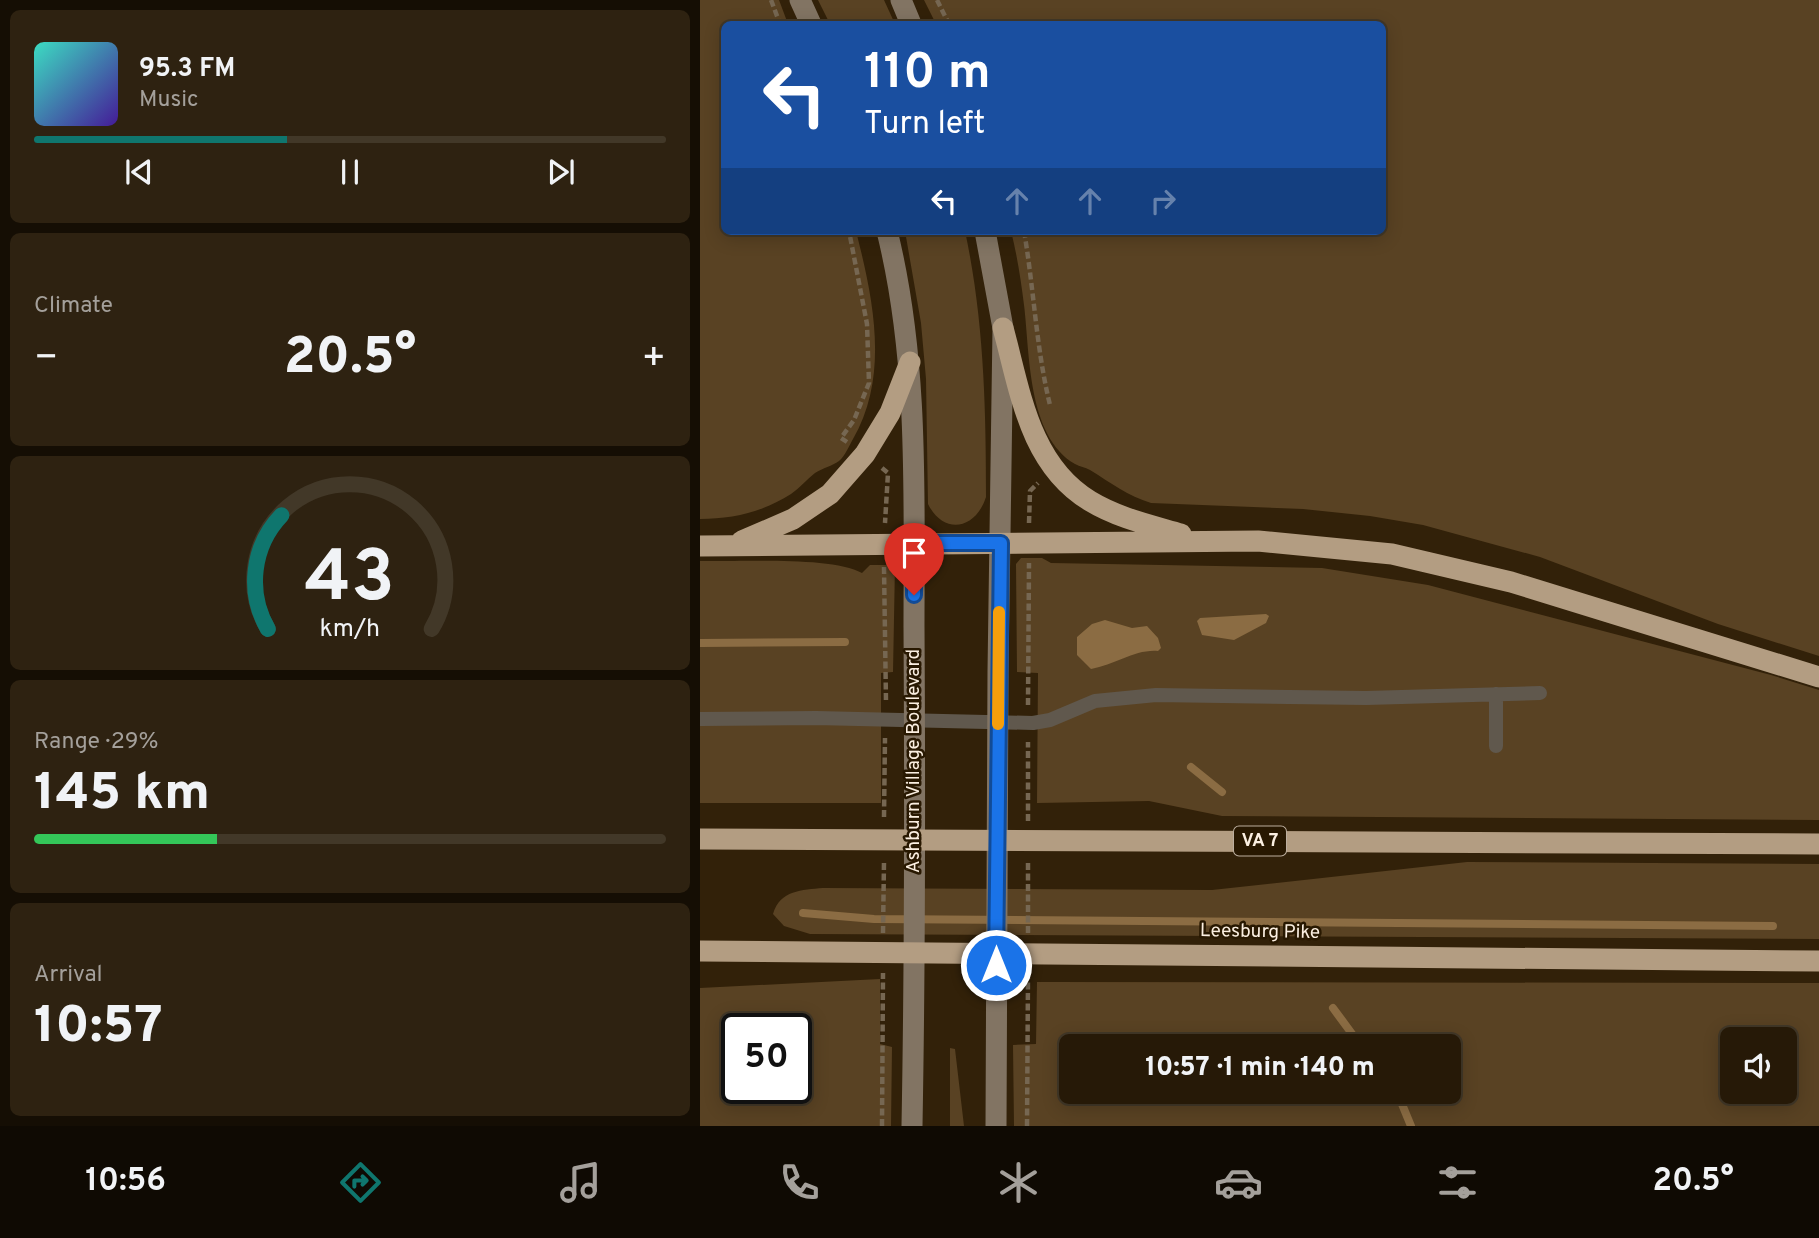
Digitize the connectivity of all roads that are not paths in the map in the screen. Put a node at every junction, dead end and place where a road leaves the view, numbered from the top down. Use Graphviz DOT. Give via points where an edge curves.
graph roads {
  1 [pos="800,0"];
  2 [pos="901,0"];
  3 [pos="810,21"];
  4 [pos="910,21"];
  5 [pos="888,235"];
  6 [pos="986,235"];
  7 [pos="1003,328"];
  8 [pos="910,362"];
  9 [pos="1203,541"];
  10 [pos="914,543"];
  11 [pos="1001,543"];
  12 [pos="733,545"];
  13 [pos="700,546"];
  14 [pos="1819,677"];
  15 [pos="1540,693"];
  16 [pos="1496,694"];
  17 [pos="700,719"];
  18 [pos="1496,746"];
  19 [pos="700,839"];
  20 [pos="1819,844"];
  21 [pos="700,951"];
  22 [pos="1819,961"];
  23 [pos="912,1126"];
  24 [pos="996,1126"];
  1 -- 3 [label="main road"];
  2 -- 4 [label="main road"];
  5 -- 8 [label="main road, Ashburn Village Boulevard"];
  6 -- 7 [label="main road"];
  7 -- 9 [label="highway" via="1029,422 1052,468 1089,500 1126,518"];
  7 -- 11 [label="main road"];
  8 -- 10 [label="main road, Ashburn Village Boulevard"];
  8 -- 12 [label="highway" via="890,413 865,454 830,494 793,519"];
  9 -- 11 [label="highway"];
  9 -- 14 [label="highway" via="1258,541 1392,554 1511,582"];
  10 -- 11 [label="highway"];
  10 -- 12 [label="highway"];
  10 -- 23 [label="main road, Ashburn Village Boulevard"];
  11 -- 24 [label="main road"];
  12 -- 13 [label="highway"];
  15 -- 16 [label="lane"];
  16 -- 17 [label="lane" via="1130,697 1096,701 1033,723"];
  16 -- 18 [label="lane"];
  19 -- 20 [label="highway, VA 7"];
  21 -- 22 [label="highway, Leesburg Pike"];
}
